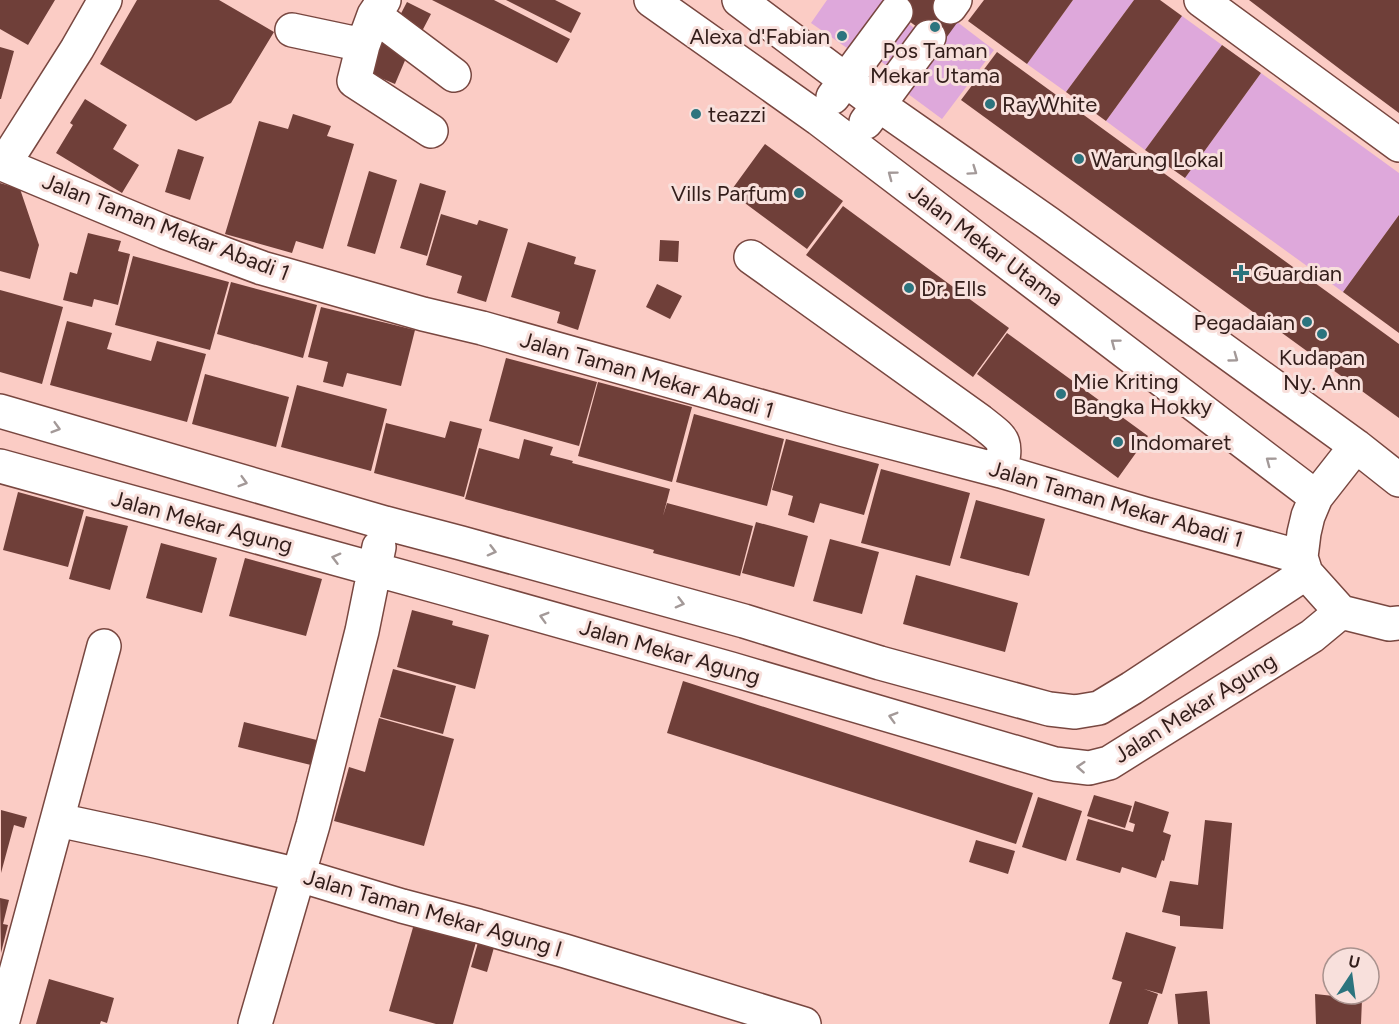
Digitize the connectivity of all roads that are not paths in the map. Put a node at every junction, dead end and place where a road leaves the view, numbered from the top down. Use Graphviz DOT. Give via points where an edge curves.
graph roads {
  1 [pos="105,0"];
  2 [pos="651,0"];
  3 [pos="739,0"];
  4 [pos="1201,0"];
  5 [pos="379,7"];
  6 [pos="896,12"];
  7 [pos="292,30"];
  8 [pos="929,37"];
  9 [pos="363,45"];
  10 [pos="454,75"];
  11 [pos="845,80"];
  12 [pos="879,105"];
  13 [pos="819,119"];
  14 [pos="431,130"];
  15 [pos="850,143"];
  16 [pos="1399,145"];
  17 [pos="2,163"];
  18 [pos="751,257"];
  19 [pos="0,411"];
  20 [pos="1356,446"];
  21 [pos="0,466"];
  22 [pos="1001,471"];
  23 [pos="1399,480"];
  24 [pos="1316,497"];
  25 [pos="385,523"];
  26 [pos="461,543"];
  27 [pos="1303,565"];
  28 [pos="374,569"];
  29 [pos="450,590"];
  30 [pos="1341,612"];
  31 [pos="744,621"];
  32 [pos="1399,623"];
  33 [pos="104,646"];
  34 [pos="731,669"];
  35 [pos="58,820"];
  36 [pos="299,875"];
  37 [pos="2,1024"];
  38 [pos="255,1024"];
  39 [pos="804,1024"];
  1 -- 17 [label="street"];
  2 -- 13 [label="street, Jalan Mekar Utama"];
  3 -- 11 [label="street"];
  4 -- 16 [label="street"];
  5 -- 9 [label="street"];
  5 -- 10 [label="street"];
  6 -- 11 [label="street"];
  7 -- 9 [label="street"];
  8 -- 12 [label="street"];
  9 -- 14 [label="street" via="354,81"];
  11 -- 12 [label="street"];
  11 -- 13 [label="street"];
  12 -- 15 [label="street"];
  12 -- 20 [label="street, one-way"];
  13 -- 15 [label="street, Jalan Mekar Utama"];
  24 -- 15 [label="street, Jalan Mekar Utama, one-way"];
  17 -- 22 [label="street, Jalan Taman Mekar Abadi 1" via="262,268"];
  18 -- 22 [label="street" via="999,437 1005,448"];
  19 -- 25 [label="street, one-way"];
  20 -- 23 [label="street"];
  20 -- 24 [label="street"];
  28 -- 21 [label="street, Jalan Mekar Agung, one-way"];
  22 -- 27 [label="street, Jalan Taman Mekar Abadi 1"];
  24 -- 27 [label="street" via="1306,524"];
  25 -- 26 [label="street"];
  25 -- 28 [label="street"];
  26 -- 29 [label="street"];
  26 -- 31 [label="street, one-way"];
  27 -- 30 [label="street"];
  27 -- 31 [label="street" via="1132,688 1099,708 1075,712 1049,709 880,663"];
  28 -- 29 [label="street, Jalan Mekar Agung"];
  28 -- 36 [label="street" via="362,631"];
  34 -- 29 [label="street, Jalan Mekar Agung, one-way"];
  30 -- 32 [label="street"];
  30 -- 34 [label="street, Jalan Mekar Agung, one-way" via="1312,636 1109,763 1089,768 1055,764"];
  31 -- 34 [label="street"];
  33 -- 35 [label="street"];
  35 -- 36 [label="street, Jalan Taman Mekar Agung I"];
  35 -- 37 [label="street"];
  36 -- 38 [label="street"];
  36 -- 39 [label="street, Jalan Taman Mekar Agung I"];
}
